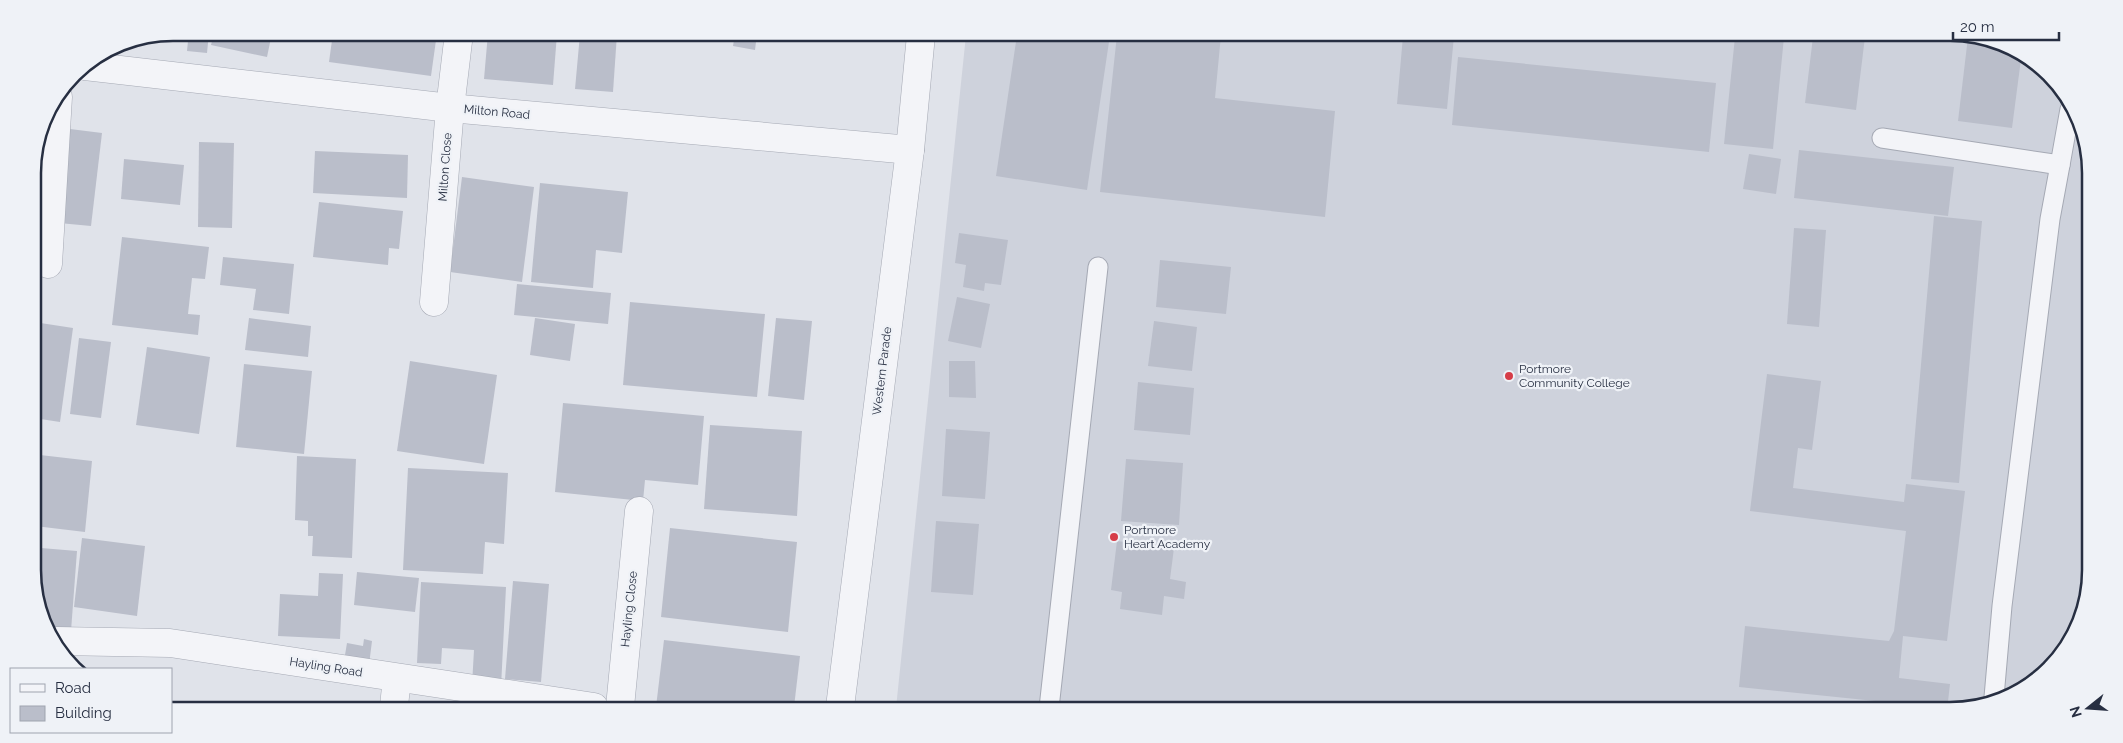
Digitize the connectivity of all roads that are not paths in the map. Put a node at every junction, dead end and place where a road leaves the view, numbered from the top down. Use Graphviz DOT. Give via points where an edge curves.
graph roads {
  1 [pos="458,41"];
  2 [pos="920,41"];
  3 [pos="96,67"];
  4 [pos="450,108"];
  5 [pos="57,111"];
  6 [pos="2069,117"];
  7 [pos="1882,138"];
  8 [pos="910,150"];
  9 [pos="2060,165"];
  10 [pos="48,264"];
  11 [pos="1098,267"];
  12 [pos="434,302"];
  13 [pos="639,511"];
  14 [pos="63,641"];
  15 [pos="397,678"];
  16 [pos="1994,694"];
  17 [pos="394,702"];
  18 [pos="559,702"];
  19 [pos="621,702"];
  20 [pos="841,702"];
  21 [pos="1050,702"];
  1 -- 4 [label="street, Milton Close"];
  2 -- 8 [label="street, Western Parade"];
  3 -- 4 [label="street, Milton Road"];
  4 -- 8 [label="street, Milton Road"];
  4 -- 12 [label="street, Milton Close"];
  5 -- 10 [label="street"];
  6 -- 9 [label="lane"];
  7 -- 9 [label="lane"];
  8 -- 20 [label="street, Western Parade"];
  9 -- 16 [label="lane" via="2050,219 2006,566"];
  11 -- 21 [label="lane"];
  13 -- 19 [label="street, Hayling Close"];
  14 -- 15 [label="street, Hayling Road" via="170,644"];
  15 -- 17 [label="street"];
  15 -- 18 [label="street, Hayling Road"];
}
